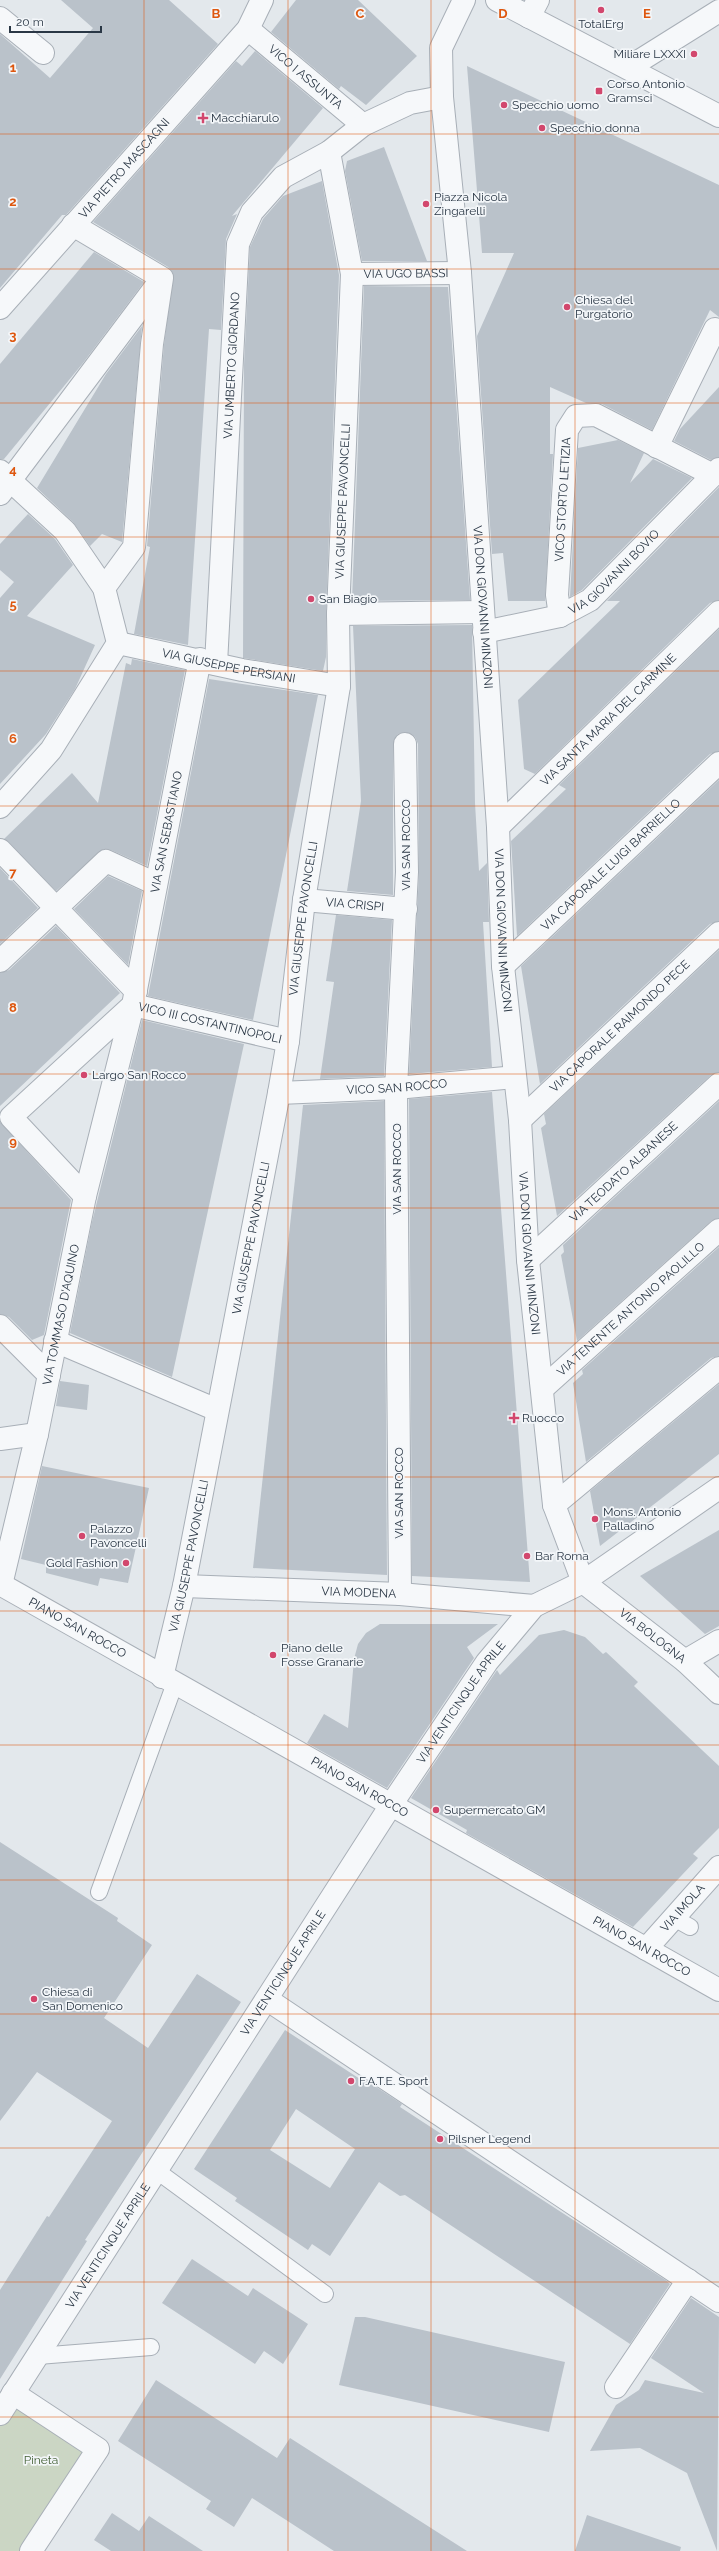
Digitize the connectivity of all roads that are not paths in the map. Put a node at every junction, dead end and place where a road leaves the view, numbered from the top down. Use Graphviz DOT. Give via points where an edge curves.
graph roads {
  1 [pos="262,0"];
  2 [pos="464,0"];
  3 [pos="497,0"];
  4 [pos="534,8"];
  5 [pos="719,12"];
  6 [pos="0,18"];
  7 [pos="248,29"];
  8 [pos="43,53"];
  9 [pos="628,68"];
  10 [pos="442,97"];
  11 [pos="719,116"];
  12 [pos="363,125"];
  13 [pos="329,152"];
  14 [pos="73,225"];
  15 [pos="460,273"];
  16 [pos="352,274"];
  17 [pos="162,278"];
  18 [pos="0,308"];
  19 [pos="715,329"];
  20 [pos="657,447"];
  21 [pos="716,472"];
  22 [pos="4,482"];
  23 [pos="104,588"];
  24 [pos="719,612"];
  25 [pos="338,614"];
  26 [pos="560,616"];
  27 [pos="483,622"];
  28 [pos="118,643"];
  29 [pos="208,662"];
  30 [pos="339,686"];
  31 [pos="405,744"];
  32 [pos="719,762"];
  33 [pos="0,807"];
  34 [pos="498,827"];
  35 [pos="0,850"];
  36 [pos="156,884"];
  37 [pos="304,900"];
  38 [pos="56,908"];
  39 [pos="406,909"];
  40 [pos="719,933"];
  41 [pos="0,961"];
  42 [pos="503,966"];
  43 [pos="134,998"];
  44 [pos="288,1041"];
  45 [pos="515,1077"];
  46 [pos="719,1084"];
  47 [pos="396,1088"];
  48 [pos="279,1093"];
  49 [pos="4,1116"];
  50 [pos="520,1120"];
  51 [pos="85,1196"];
  52 [pos="719,1230"];
  53 [pos="528,1260"];
  54 [pos="0,1326"];
  55 [pos="55,1341"];
  56 [pos="719,1368"];
  57 [pos="49,1375"];
  58 [pos="543,1388"];
  59 [pos="217,1410"];
  60 [pos="37,1434"];
  61 [pos="0,1439"];
  62 [pos="719,1488"];
  63 [pos="554,1505"];
  64 [pos="583,1582"];
  65 [pos="0,1584"];
  66 [pos="184,1586"];
  67 [pos="400,1594"];
  68 [pos="534,1606"];
  69 [pos="719,1641"];
  70 [pos="685,1661"];
  71 [pos="168,1680"];
  72 [pos="719,1693"];
  73 [pos="391,1805"];
  74 [pos="719,1867"];
  75 [pos="99,1892"];
  76 [pos="646,1949"];
  77 [pos="719,1990"];
  78 [pos="268,2000"];
  79 [pos="158,2171"];
  80 [pos="688,2280"];
  81 [pos="325,2294"];
  82 [pos="719,2301"];
  83 [pos="151,2347"];
  84 [pos="38,2356"];
  85 [pos="616,2387"];
  86 [pos="13,2393"];
  87 [pos="0,2414"];
  88 [pos="31,2551"];
  1 -- 7 [label="street, VIA PIETRO MASCAGNI"];
  2 -- 10 [label="street" via="441,48"];
  3 -- 4 [label="street"];
  4 -- 9 [label="street"];
  5 -- 9 [label="street"];
  6 -- 8 [label="street"];
  7 -- 12 [label="street, VICO I ASSUNTA"];
  7 -- 14 [label="street, VIA PIETRO MASCAGNI"];
  9 -- 11 [label="street"];
  10 -- 12 [label="street" via="410,103"];
  10 -- 15 [label="street"];
  12 -- 13 [label="street, VIA UMBERTO GIORDANO"];
  13 -- 16 [label="street, VIA GIUSEPPE PAVONCELLI"];
  13 -- 29 [label="street, VIA UMBERTO GIORDANO" via="283,177 252,212 238,244"];
  14 -- 17 [label="street"];
  14 -- 18 [label="street, VIA PIETRO MASCAGNI"];
  15 -- 16 [label="street, VIA UGO BASSI"];
  15 -- 27 [label="street, VIA DON GIOVANNI MINZONI"];
  16 -- 25 [label="street, VIA GIUSEPPE PAVONCELLI"];
  17 -- 22 [label="street"];
  17 -- 23 [label="street" via="152,344 134,547"];
  19 -- 20 [label="street"];
  20 -- 21 [label="street, VICO STORTO LETIZIA"];
  20 -- 26 [label="street, VICO STORTO LETIZIA" via="596,415 576,416 567,430 557,595"];
  21 -- 26 [label="street, VIA GIOVANNI BOVIO" via="590,600"];
  22 -- 23 [label="street" via="65,531"];
  23 -- 28 [label="street"];
  24 -- 34 [label="street, VIA SANTA MARIA DEL CARMINE"];
  25 -- 27 [label="street, VIA GIOVANNI BOVIO"];
  25 -- 30 [label="street, VIA GIUSEPPE PAVONCELLI"];
  26 -- 27 [label="street, VIA GIOVANNI BOVIO"];
  27 -- 34 [label="street, VIA DON GIOVANNI MINZONI"];
  28 -- 29 [label="street, VIA GIUSEPPE PERSIANI"];
  28 -- 33 [label="street" via="51,750"];
  29 -- 30 [label="street, VIA GIUSEPPE PERSIANI"];
  29 -- 36 [label="street, VIA SAN SEBASTIANO"];
  30 -- 37 [label="street, VIA GIUSEPPE PAVONCELLI"];
  31 -- 39 [label="street, VIA SAN ROCCO"];
  32 -- 42 [label="street, VIA CAPORALE LUIGI BARRIELLO"];
  34 -- 42 [label="street, VIA DON GIOVANNI MINZONI"];
  35 -- 38 [label="street"];
  36 -- 38 [label="street" via="106,861"];
  36 -- 43 [label="street, VIA SAN SEBASTIANO"];
  37 -- 39 [label="street, VIA CRISPI"];
  37 -- 44 [label="street, VIA GIUSEPPE PAVONCELLI"];
  38 -- 41 [label="street"];
  38 -- 43 [label="street"];
  39 -- 47 [label="street, VIA SAN ROCCO"];
  40 -- 50 [label="street, VIA CAPORALE RAIMONDO PECE"];
  42 -- 45 [label="street, VIA DON GIOVANNI MINZONI"];
  43 -- 44 [label="street, VICO III COSTANTINOPOLI"];
  43 -- 49 [label="street"];
  43 -- 51 [label="street"];
  44 -- 48 [label="street, VIA GIUSEPPE PAVONCELLI"];
  45 -- 47 [label="street, VICO SAN ROCCO"];
  45 -- 50 [label="street, VIA DON GIOVANNI MINZONI"];
  46 -- 53 [label="street, VIA TEODATO ALBANESE"];
  47 -- 48 [label="street, VICO SAN ROCCO"];
  47 -- 67 [label="street, VIA SAN ROCCO"];
  48 -- 59 [label="street, VIA GIUSEPPE PAVONCELLI"];
  49 -- 51 [label="street"];
  50 -- 53 [label="street, VIA DON GIOVANNI MINZONI"];
  51 -- 55 [label="street, VIA TOMMASO D'AQUINO"];
  52 -- 58 [label="street, VIA TENENTE ANTONIO PAOLILLO"];
  53 -- 58 [label="street, VIA DON GIOVANNI MINZONI"];
  54 -- 57 [label="street"];
  55 -- 57 [label="street, VIA TOMMASO D'AQUINO"];
  55 -- 59 [label="street"];
  56 -- 63 [label="street"];
  57 -- 60 [label="street, VIA TOMMASO D'AQUINO"];
  58 -- 63 [label="street, VIA DON GIOVANNI MINZONI"];
  59 -- 66 [label="street, VIA GIUSEPPE PAVONCELLI"];
  60 -- 61 [label="street"];
  60 -- 65 [label="street, VIA TOMMASO D'AQUINO"];
  62 -- 64 [label="street, VIA VENTICINQUE APRILE"];
  63 -- 64 [label="street, VIA DON GIOVANNI MINZONI"];
  64 -- 68 [label="street, VIA VENTICINQUE APRILE"];
  64 -- 70 [label="street, VIA BOLOGNA"];
  65 -- 71 [label="street, PIANO SAN ROCCO"];
  66 -- 67 [label="street, VIA MODENA"];
  66 -- 71 [label="street, VIA GIUSEPPE PAVONCELLI"];
  67 -- 68 [label="street, VIA MODENA"];
  68 -- 73 [label="street, VIA VENTICINQUE APRILE" via="488,1662"];
  69 -- 70 [label="street"];
  70 -- 72 [label="street, VIA BOLOGNA"];
  71 -- 73 [label="street, PIANO SAN ROCCO"];
  71 -- 75 [label="lane"];
  73 -- 76 [label="street, PIANO SAN ROCCO"];
  73 -- 78 [label="street, VIA VENTICINQUE APRILE"];
  74 -- 76 [label="street, VIA IMOLA" via="682,1922"];
  76 -- 77 [label="street, PIANO SAN ROCCO"];
  78 -- 79 [label="street, VIA VENTICINQUE APRILE"];
  78 -- 80 [label="street"];
  79 -- 81 [label="lane"];
  79 -- 84 [label="street, VIA VENTICINQUE APRILE"];
  80 -- 82 [label="street"];
  80 -- 85 [label="street"];
  83 -- 84 [label="lane"];
  84 -- 86 [label="street, VIA VENTICINQUE APRILE"];
  86 -- 87 [label="street, VIA VENTICINQUE APRILE"];
  86 -- 88 [label="street" via="98,2449"];
}
